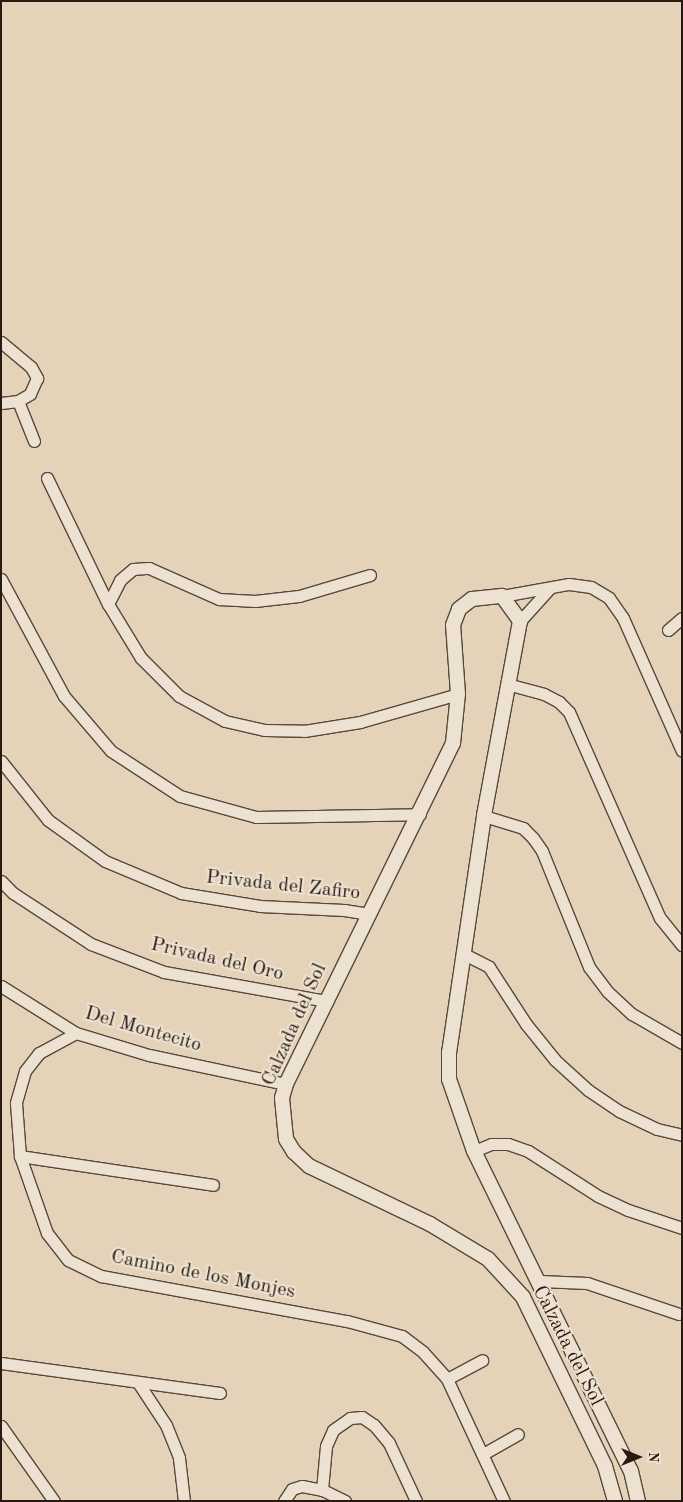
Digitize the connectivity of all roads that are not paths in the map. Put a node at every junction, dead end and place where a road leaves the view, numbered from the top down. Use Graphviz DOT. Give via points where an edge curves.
graph roads {
  1 [pos="1,342"];
  2 [pos="18,401"];
  3 [pos="1,403"];
  4 [pos="34,441"];
  5 [pos="47,478"];
  6 [pos="370,575"];
  7 [pos="1,579"];
  8 [pos="550,589"];
  9 [pos="502,596"];
  10 [pos="108,604"];
  11 [pos="682,618"];
  12 [pos="520,621"];
  13 [pos="668,630"];
  14 [pos="507,684"];
  15 [pos="458,694"];
  16 [pos="682,751"];
  17 [pos="1,761"];
  18 [pos="420,814"];
  19 [pos="484,816"];
  20 [pos="1,881"];
  21 [pos="368,914"];
  22 [pos="682,945"];
  23 [pos="464,954"];
  24 [pos="1,986"];
  25 [pos="327,1001"];
  26 [pos="76,1033"];
  27 [pos="682,1043"];
  28 [pos="286,1084"];
  29 [pos="682,1135"];
  30 [pos="474,1151"];
  31 [pos="20,1156"];
  32 [pos="213,1185"];
  33 [pos="682,1228"];
  34 [pos="540,1281"];
  35 [pos="679,1314"];
  36 [pos="482,1360"];
  37 [pos="1,1363"];
  38 [pos="447,1379"];
  39 [pos="139,1384"];
  40 [pos="220,1393"];
  41 [pos="1,1426"];
  42 [pos="518,1434"];
  43 [pos="483,1454"];
  44 [pos="322,1490"];
  45 [pos="54,1501"];
  46 [pos="184,1501"];
  47 [pos="284,1501"];
  48 [pos="345,1501"];
  49 [pos="416,1501"];
  50 [pos="504,1501"];
  51 [pos="615,1501"];
  52 [pos="638,1501"];
  1 -- 2 [label="street" via="31,367 37,378 30,394"];
  2 -- 3 [label="street"];
  2 -- 4 [label="street"];
  5 -- 10 [label="street"];
  6 -- 10 [label="street" via="299,596 255,601 219,599 149,568 133,569 120,580"];
  7 -- 18 [label="street" via="64,696 111,751 180,796 256,817"];
  8 -- 9 [label="street, Calzada del Sol"];
  8 -- 12 [label="street"];
  8 -- 16 [label="street, Calzada del Sol" via="569,584 591,587 610,598 623,618"];
  9 -- 12 [label="street"];
  9 -- 15 [label="street, Calzada del Sol" via="472,599 459,609 453,625"];
  10 -- 15 [label="street" via="141,658 179,696 225,721 264,730 304,730 360,722"];
  11 -- 13 [label="street"];
  12 -- 14 [label="street, Calzada del Sol"];
  14 -- 19 [label="street, Calzada del Sol"];
  14 -- 22 [label="street" via="544,694 559,702 568,712 660,918"];
  15 -- 18 [label="street, Calzada del Sol" via="453,744"];
  17 -- 21 [label="street, Privada del Zafiro" via="48,820 105,860 181,893 260,906"];
  18 -- 21 [label="street, Calzada del Sol"];
  19 -- 23 [label="street, Calzada del Sol"];
  19 -- 27 [label="street" via="523,828 533,838 542,851 589,967 608,992 632,1014"];
  20 -- 25 [label="street, Privada del Oro" via="13,893 91,944 164,972 262,992"];
  21 -- 25 [label="street, Calzada del Sol"];
  23 -- 29 [label="street" via="489,967 544,1046 588,1090 634,1118"];
  23 -- 30 [label="street, Calzada del Sol" via="449,1052 449,1079"];
  24 -- 26 [label="street, Del Montecito"];
  25 -- 28 [label="street, Calzada del Sol"];
  26 -- 28 [label="street, Del Montecito" via="149,1055"];
  26 -- 31 [label="street, Camino de los Monjes" via="38,1053 25,1071 16,1103"];
  28 -- 51 [label="street, Calzada del Sol" via="282,1098 286,1139 309,1166 430,1224 488,1259 523,1297 604,1466"];
  30 -- 33 [label="street" via="491,1144 508,1144 528,1151 598,1196"];
  30 -- 34 [label="street, Calzada del Sol"];
  31 -- 32 [label="street"];
  31 -- 38 [label="street, Camino de los Monjes" via="46,1233 68,1260 101,1276 380,1329 402,1336 424,1352"];
  34 -- 35 [label="street" via="587,1283"];
  34 -- 52 [label="street, Calzada del Sol" via="631,1471"];
  36 -- 38 [label="street"];
  37 -- 39 [label="street"];
  38 -- 43 [label="street, Camino de los Monjes"];
  39 -- 40 [label="street"];
  39 -- 46 [label="street" via="166,1425 179,1458"];
  41 -- 45 [label="street"];
  42 -- 43 [label="street"];
  43 -- 50 [label="street, Camino de los Monjes"];
  44 -- 47 [label="street" via="302,1486 292,1489"];
  44 -- 48 [label="street"];
  44 -- 49 [label="street" via="326,1446 333,1430 350,1418 362,1417 374,1425 389,1443"];
}
